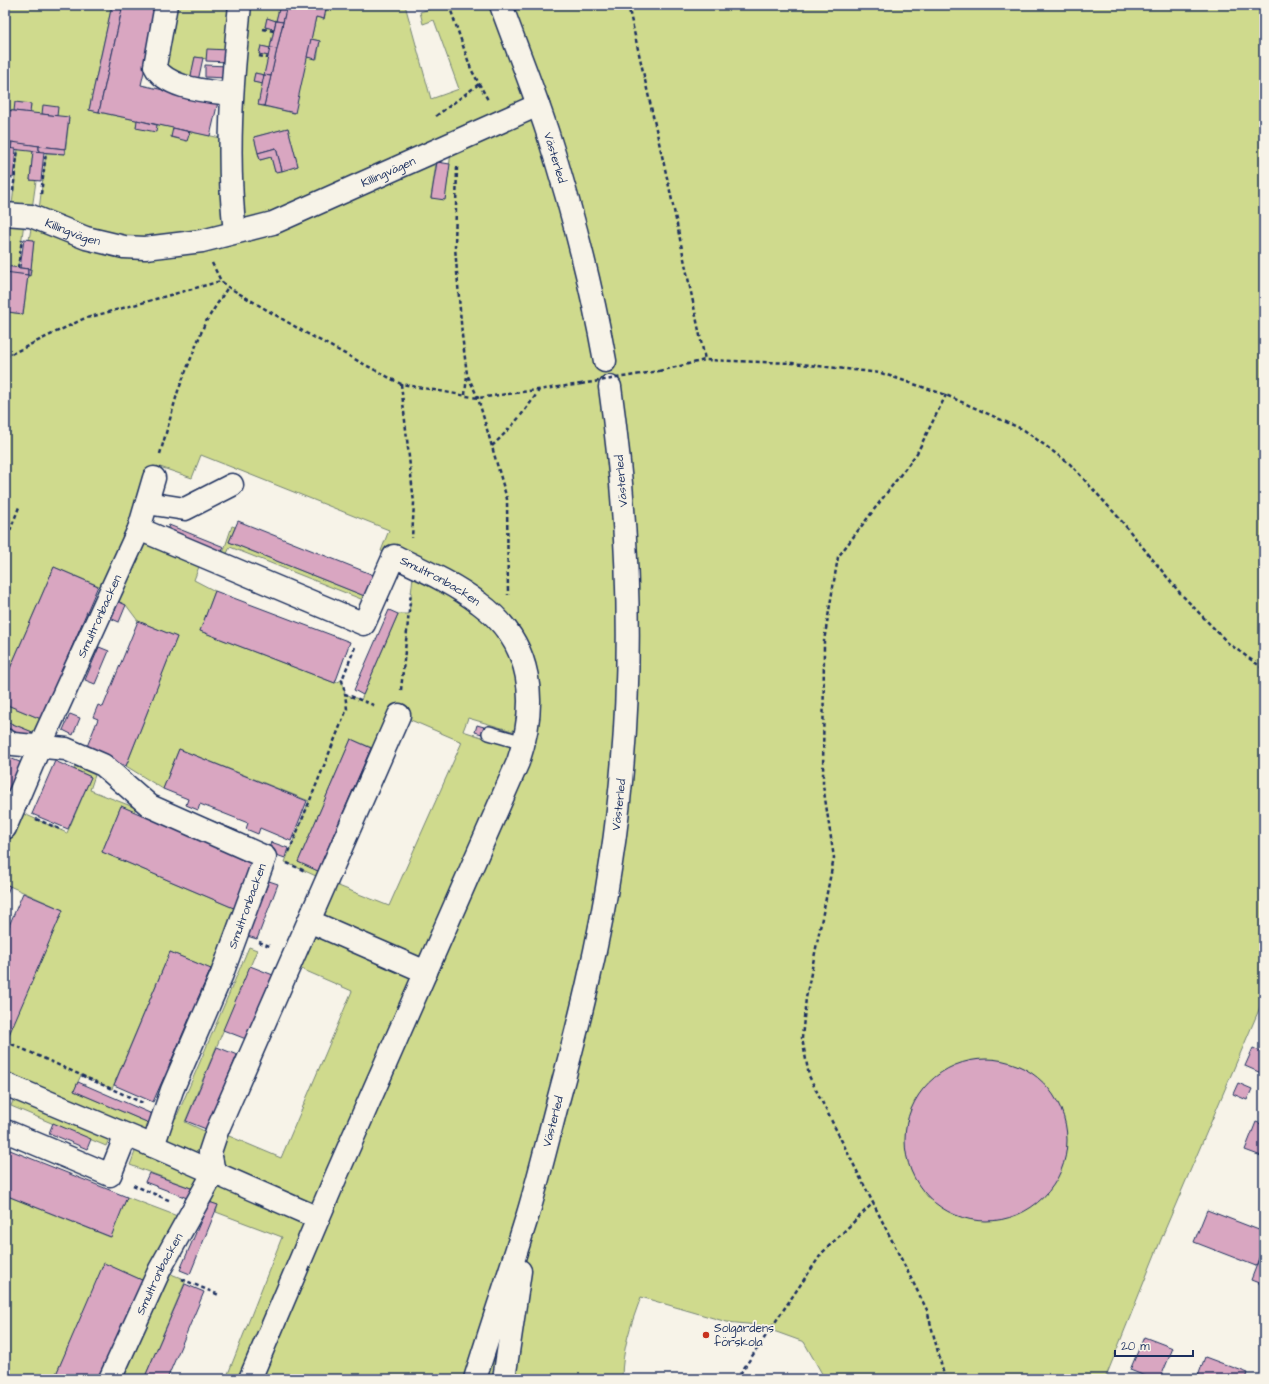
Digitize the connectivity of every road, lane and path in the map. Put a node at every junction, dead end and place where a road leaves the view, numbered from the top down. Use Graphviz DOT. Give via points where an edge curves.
graph roads {
  1 [pos="166,5"];
  2 [pos="240,5"];
  3 [pos="270,5"];
  4 [pos="449,5"];
  5 [pos="501,5"];
  6 [pos="628,5"];
  7 [pos="279,8"];
  8 [pos="479,84"];
  9 [pos="231,94"];
  10 [pos="538,105"];
  11 [pos="436,116"];
  12 [pos="501,121"];
  13 [pos="458,141"];
  14 [pos="18,149"];
  15 [pos="46,153"];
  16 [pos="8,214"];
  17 [pos="38,218"];
  18 [pos="235,232"];
  19 [pos="228,287"];
  20 [pos="5,357"];
  21 [pos="705,360"];
  22 [pos="605,361"];
  23 [pos="467,374"];
  24 [pos="401,384"];
  25 [pos="610,387"];
  26 [pos="539,390"];
  27 [pos="465,395"];
  28 [pos="946,395"];
  29 [pos="478,398"];
  30 [pos="492,446"];
  31 [pos="154,478"];
  32 [pos="232,485"];
  33 [pos="147,503"];
  34 [pos="19,507"];
  35 [pos="139,529"];
  36 [pos="5,544"];
  37 [pos="410,564"];
  38 [pos="364,624"];
  39 [pos="509,633"];
  40 [pos="1264,669"];
  41 [pos="345,694"];
  42 [pos="398,715"];
  43 [pos="489,733"];
  44 [pos="5,740"];
  45 [pos="524,743"];
  46 [pos="40,746"];
  47 [pos="5,828"];
  48 [pos="265,857"];
  49 [pos="309,921"];
  50 [pos="237,933"];
  51 [pos="293,956"];
  52 [pos="426,972"];
  53 [pos="5,1041"];
  54 [pos="5,1084"];
  55 [pos="164,1113"];
  56 [pos="8,1132"];
  57 [pos="126,1134"];
  58 [pos="153,1146"];
  59 [pos="214,1172"];
  60 [pos="136,1186"];
  61 [pos="873,1203"];
  62 [pos="193,1210"];
  63 [pos="528,1213"];
  64 [pos="318,1218"];
  65 [pos="160,1269"];
  66 [pos="219,1295"];
  67 [pos="740,1374"];
  68 [pos="110,1379"];
  69 [pos="250,1379"];
  70 [pos="475,1379"];
  71 [pos="504,1379"];
  72 [pos="945,1379"];
  1 -- 9 [label="street" via="155,66 158,73 178,84"];
  2 -- 9 [label="street"];
  3 -- 7 [label="path"];
  4 -- 8 [label="path" via="471,69"];
  5 -- 10 [label="street, Västerled"];
  6 -- 21 [label="path"];
  8 -- 11 [label="path"];
  8 -- 12 [label="path"];
  9 -- 18 [label="street" via="232,206"];
  10 -- 12 [label="street, Killingvägen"];
  10 -- 22 [label="street, Västerled" via="574,221"];
  12 -- 13 [label="street, Killingvägen"];
  13 -- 18 [label="street, Killingvägen" via="273,223"];
  13 -- 23 [label="path" via="455,247"];
  14 -- 16 [label="path"];
  15 -- 17 [label="path"];
  16 -- 17 [label="street, Killingvägen" via="24,214"];
  17 -- 18 [label="street, Killingvägen" via="86,238 124,248 182,244"];
  19 -- 20 [label="path" via="220,281 83,319"];
  19 -- 24 [label="path"];
  19 -- 31 [label="path" via="205,323 178,391"];
  21 -- 26 [label="path, bridge" via="659,371"];
  21 -- 28 [label="path" via="792,363 880,373"];
  23 -- 27 [label="path"];
  23 -- 29 [label="path"];
  24 -- 27 [label="path"];
  24 -- 37 [label="path" via="414,504"];
  25 -- 63 [label="street, Västerled" via="619,452 628,587 626,703 616,817 608,879 586,989"];
  26 -- 29 [label="path"];
  26 -- 30 [label="path" via="512,427"];
  27 -- 29 [label="path"];
  28 -- 40 [label="path" via="1024,430 1070,464 1119,518 1163,574 1228,643"];
  28 -- 61 [label="path" via="917,453 838,557 824,641 824,785 834,858 806,998 802,1038 809,1076"];
  29 -- 30 [label="path"];
  30 -- 39 [label="path" via="507,499"];
  31 -- 33 [label="street, Smultronbacken"];
  32 -- 33 [label="street" via="184,509"];
  33 -- 35 [label="street, Smultronbacken"];
  34 -- 36 [label="path"];
  35 -- 38 [label="street"];
  35 -- 46 [label="street, Smultronbacken"];
  37 -- 38 [label="street, Smultronbacken" via="394,556"];
  37 -- 39 [label="street, Smultronbacken" via="480,603"];
  37 -- 42 [label="path"];
  38 -- 41 [label="path" via="342,680"];
  39 -- 45 [label="street, Smultronbacken" via="521,659 528,686 529,719"];
  41 -- 42 [label="path"];
  41 -- 48 [label="path" via="347,709 285,862"];
  42 -- 49 [label="street"];
  43 -- 45 [label="lane"];
  44 -- 46 [label="street, Smultronbacken" via="13,744"];
  45 -- 52 [label="street, Smultronbacken" via="511,779"];
  46 -- 47 [label="street, Smultronbacken"];
  46 -- 48 [label="street, Smultronbacken" via="66,749 103,765 150,806"];
  48 -- 50 [label="street, Smultronbacken"];
  49 -- 51 [label="street"];
  49 -- 52 [label="street"];
  50 -- 51 [label="path"];
  50 -- 55 [label="street, Smultronbacken"];
  51 -- 59 [label="street" via="210,1152"];
  52 -- 64 [label="street, Smultronbacken"];
  53 -- 55 [label="path"];
  54 -- 57 [label="street"];
  55 -- 58 [label="street, Smultronbacken"];
  56 -- 57 [label="street" via="110,1175"];
  57 -- 58 [label="street"];
  58 -- 59 [label="street"];
  59 -- 62 [label="street, Smultronbacken"];
  59 -- 64 [label="street"];
  60 -- 62 [label="path"];
  61 -- 67 [label="path" via="822,1253"];
  61 -- 72 [label="path" via="927,1310"];
  62 -- 65 [label="street, Smultronbacken"];
  63 -- 70 [label="street, Västerled"];
  63 -- 71 [label="street, Västerled"];
  64 -- 69 [label="street, Smultronbacken"];
  65 -- 66 [label="path"];
  65 -- 68 [label="street, Smultronbacken"];
}
